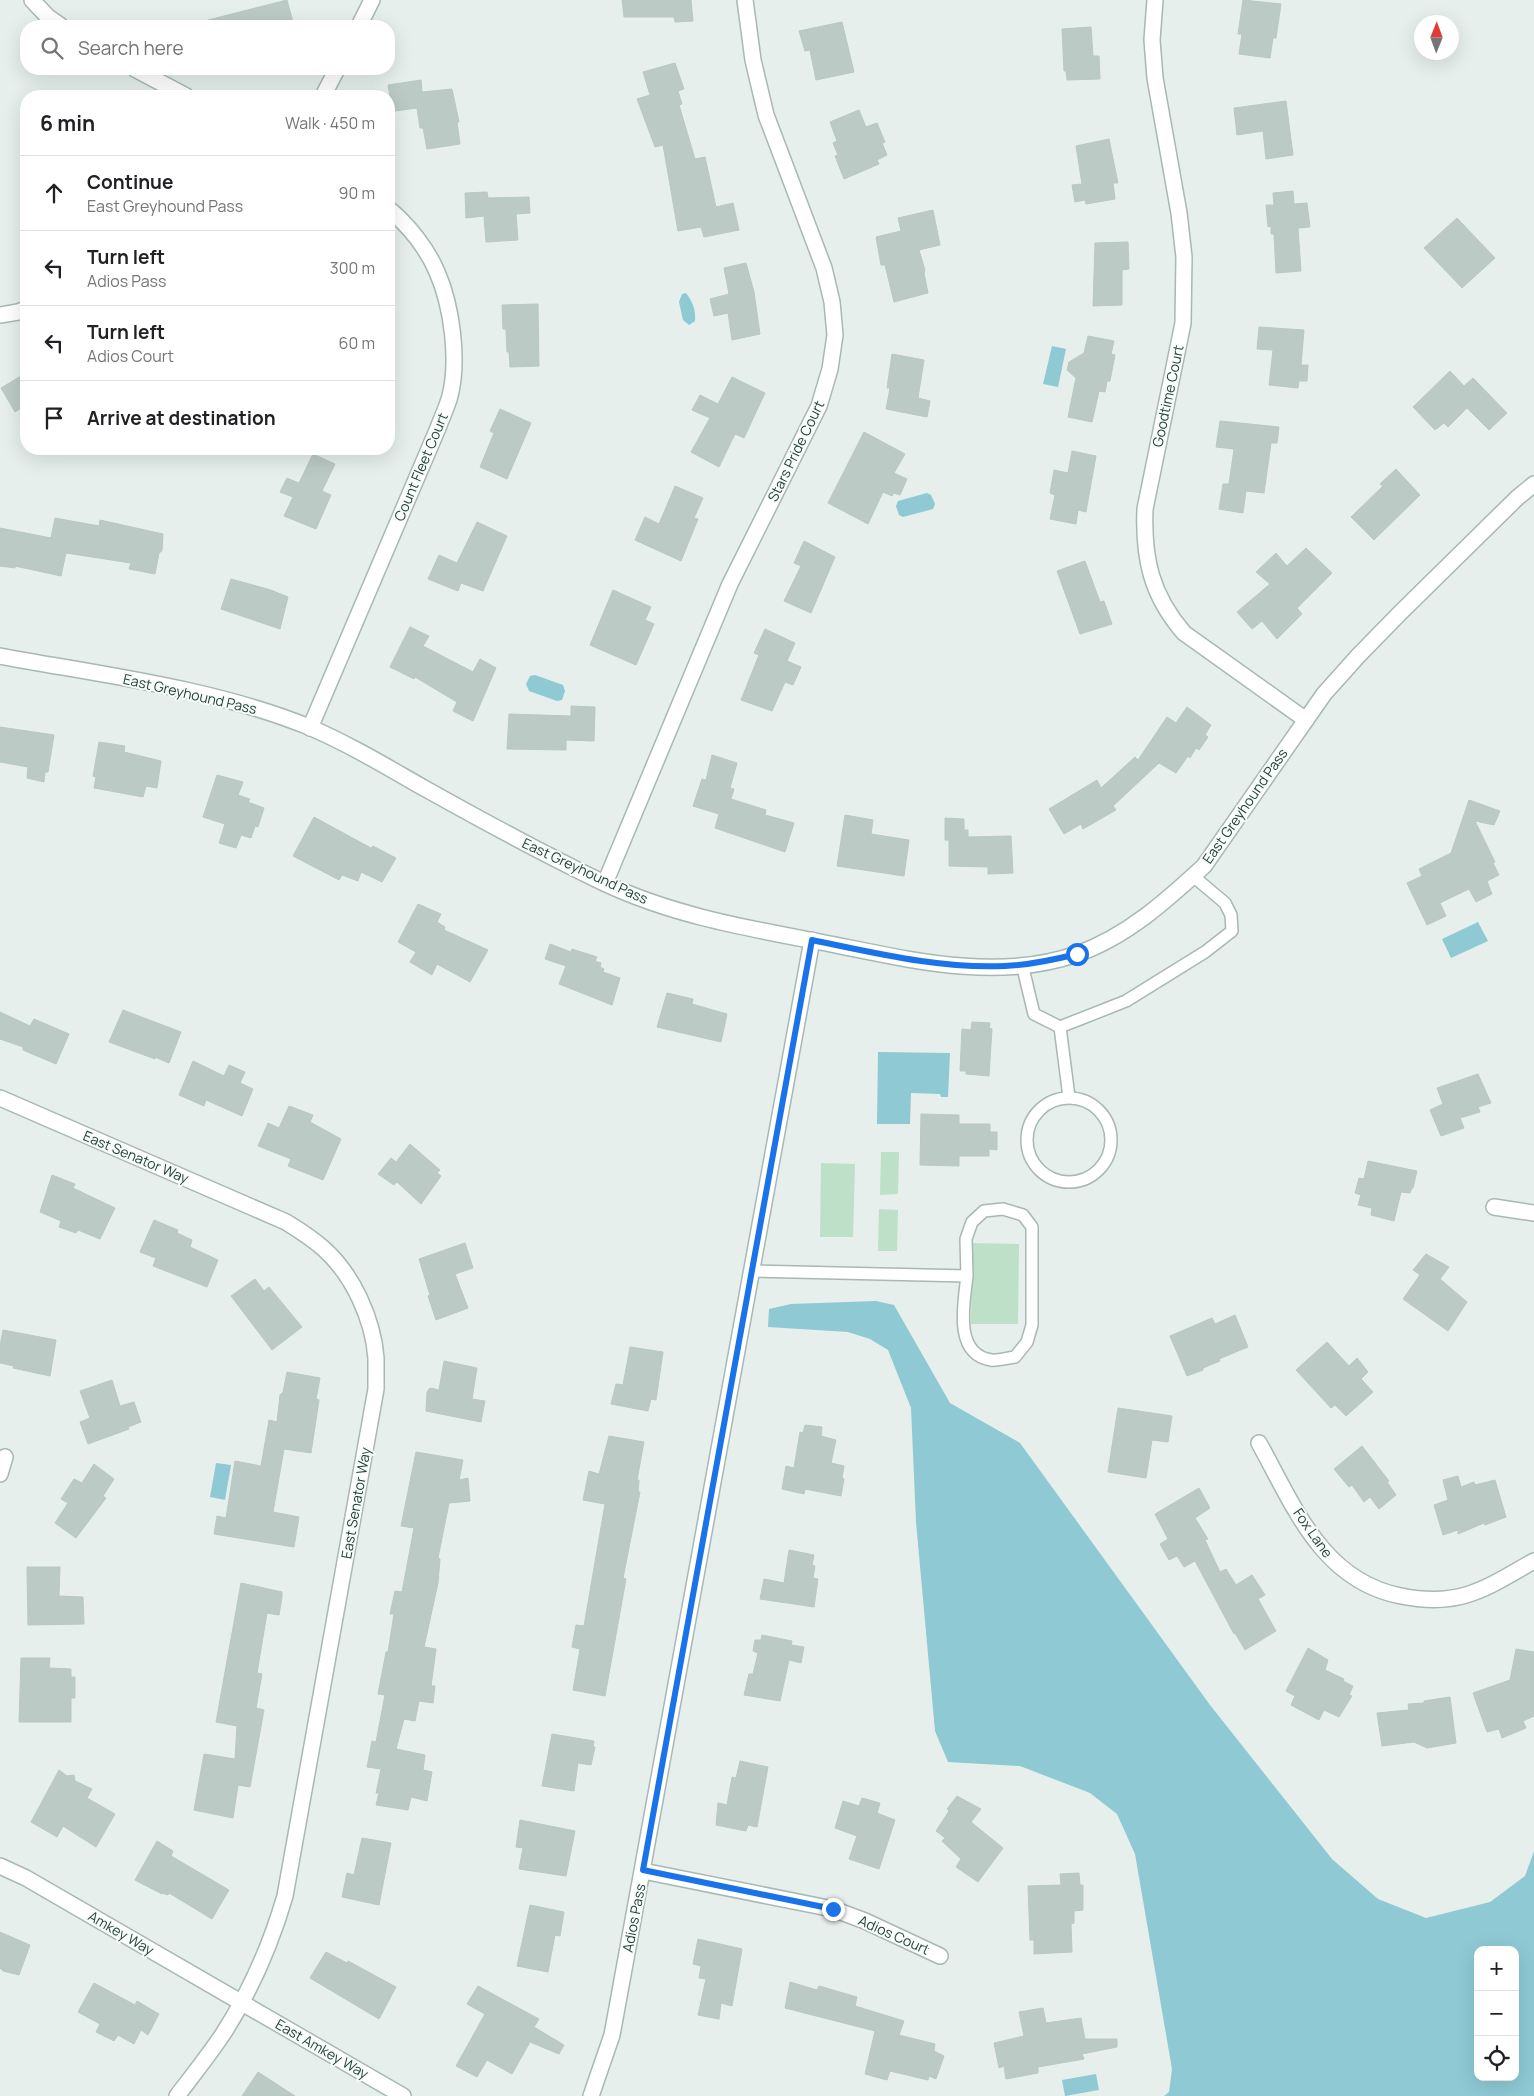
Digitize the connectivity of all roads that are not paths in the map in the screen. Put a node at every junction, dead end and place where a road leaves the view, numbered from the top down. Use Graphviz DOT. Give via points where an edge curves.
graph roads {
  1 [pos="32,0"];
  2 [pos="372,0"];
  3 [pos="744,0"];
  4 [pos="1155,0"];
  5 [pos="53,20"];
  6 [pos="362,20"];
  7 [pos="146,75"];
  8 [pos="334,75"];
  9 [pos="174,90"];
  10 [pos="326,90"];
  11 [pos="395,214"];
  12 [pos="20,311"];
  13 [pos="0,315"];
  14 [pos="1534,484"];
  15 [pos="0,656"];
  16 [pos="1306,720"];
  17 [pos="310,728"];
  18 [pos="1193,876"];
  19 [pos="605,883"];
  20 [pos="812,940"];
  21 [pos="1022,964"];
  22 [pos="1060,1027"];
  23 [pos="1069,1097"];
  24 [pos="0,1098"];
  25 [pos="1494,1207"];
  26 [pos="1534,1213"];
  27 [pos="752,1270"];
  28 [pos="967,1276"];
  29 [pos="1259,1443"];
  30 [pos="5,1457"];
  31 [pos="0,1474"];
  32 [pos="1534,1561"];
  33 [pos="0,1866"];
  34 [pos="643,1870"];
  35 [pos="940,1956"];
  36 [pos="240,2002"];
  37 [pos="177,2096"];
  38 [pos="403,2096"];
  39 [pos="591,2096"];
  1 -- 5 [label="street"];
  2 -- 6 [label="street"];
  3 -- 19 [label="street, Stars Pride Court" via="766,115 824,268 832,302 835,335 830,369 819,406 730,584"];
  4 -- 16 [label="street, Goodtime Court" via="1152,40 1155,78 1184,257 1183,324 1145,509 1147,561 1156,591 1184,633"];
  7 -- 9 [label="street"];
  8 -- 10 [label="street"];
  11 -- 17 [label="street, Count Fleet Court" via="419,241 443,286 453,340 450,395"];
  12 -- 13 [label="street"];
  14 -- 16 [label="street, East Greyhound Pass" via="1358,656"];
  15 -- 17 [label="street, East Greyhound Pass" via="195,692 255,708"];
  16 -- 18 [label="street, East Greyhound Pass" via="1204,866"];
  17 -- 19 [label="street, East Greyhound Pass" via="355,749 508,835"];
  18 -- 21 [label="street, East Greyhound Pass" via="1164,902 1119,934 1077,954"];
  18 -- 22 [label="lane" via="1224,903 1232,915 1232,931 1205,952 1126,1001"];
  19 -- 20 [label="street, East Greyhound Pass" via="700,917"];
  20 -- 21 [label="street, East Greyhound Pass" via="918,961 964,966"];
  20 -- 27 [label="street, Adios Pass"];
  21 -- 22 [label="lane" via="1034,1014"];
  22 -- 23 [label="lane"];
  23 -- 23 [label="lane" via="1055,1099 1042,1106 1027,1129 1026,1144 1030,1157 1049,1178 1062,1182 1090,1177 1104,1163 1111,1143 1105,1116 1083,1099"];
  24 -- 36 [label="street, East Senator Way" via="286,1222 324,1249 344,1272 370,1324 376,1357 376,1389 292,1861 275,1930"];
  25 -- 26 [label="street"];
  27 -- 28 [label="lane"];
  27 -- 34 [label="street, Adios Pass"];
  28 -- 28 [label="lane" via="963,1325 968,1346 978,1356 992,1360 1014,1357 1027,1342 1032,1325 1032,1227 1023,1215 1003,1209 984,1211 972,1222 966,1239"];
  29 -- 32 [label="street, Fox Lane" via="1318,1544 1334,1563 1370,1587 1410,1598 1464,1596"];
  30 -- 31 [label="street"];
  33 -- 36 [label="street, Amkey Way"];
  34 -- 35 [label="street, Adios Court" via="833,1909"];
  34 -- 39 [label="street, Adios Pass" via="612,2035"];
  36 -- 37 [label="street, East Senator Way" via="223,2034"];
  36 -- 38 [label="street, East Amkey Way"];
}
